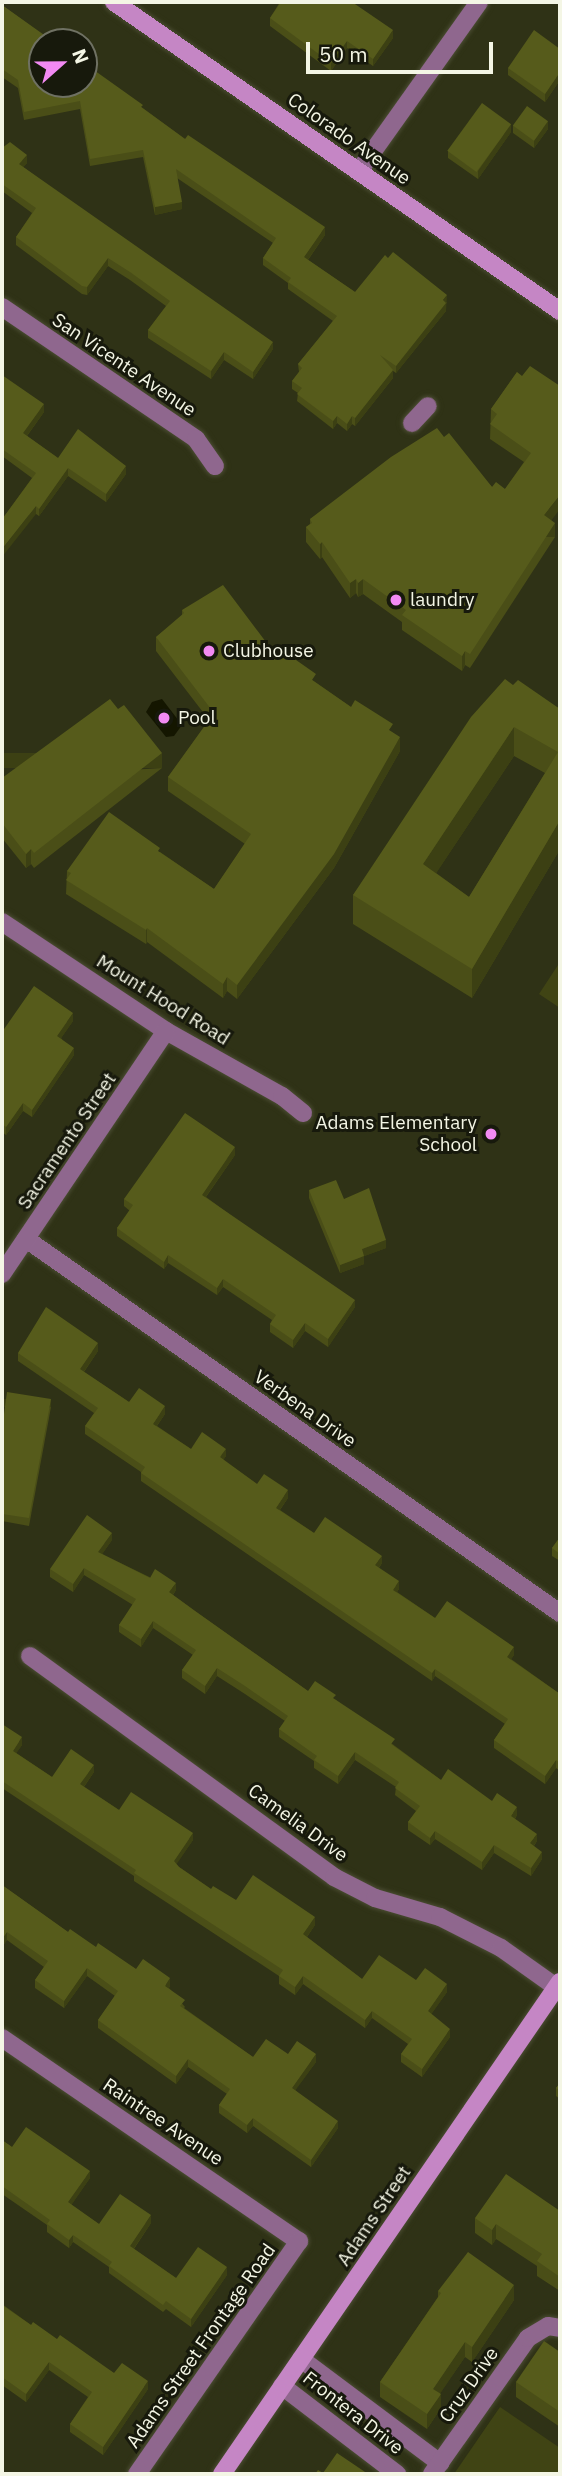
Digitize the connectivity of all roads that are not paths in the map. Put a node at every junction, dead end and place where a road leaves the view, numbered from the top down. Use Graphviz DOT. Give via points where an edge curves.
graph roads {
  1 [pos="114,2"];
  2 [pos="479,2"];
  3 [pos="359,172"];
  4 [pos="2,307"];
  5 [pos="560,311"];
  6 [pos="428,406"];
  7 [pos="412,423"];
  8 [pos="215,466"];
  9 [pos="2,922"];
  10 [pos="166,1031"];
  11 [pos="303,1112"];
  12 [pos="26,1239"];
  13 [pos="2,1274"];
  14 [pos="560,1613"];
  15 [pos="30,1656"];
  16 [pos="559,1986"];
  17 [pos="2,2038"];
  18 [pos="299,2241"];
  19 [pos="554,2327"];
  20 [pos="301,2359"];
  21 [pos="282,2386"];
  22 [pos="436,2468"];
  23 [pos="137,2474"];
  24 [pos="222,2474"];
  25 [pos="397,2474"];
  1 -- 3 [label="main road, Colorado Avenue"];
  2 -- 3 [label="street"];
  3 -- 5 [label="main road, Colorado Avenue"];
  4 -- 8 [label="street, San Vicente Avenue" via="196,439"];
  6 -- 7 [label="street"];
  9 -- 10 [label="street, Mount Hood Road"];
  10 -- 11 [label="street, Mount Hood Road"];
  10 -- 12 [label="street, Sacramento Street"];
  12 -- 13 [label="street, Sacramento Street"];
  12 -- 14 [label="street, Verbena Drive"];
  15 -- 16 [label="street, Camelia Drive" via="334,1877 375,1898 440,1917 501,1948"];
  16 -- 20 [label="main road, Adams Street"];
  17 -- 18 [label="street, Raintree Avenue"];
  18 -- 23 [label="street, Adams Street Frontage Road"];
  19 -- 22 [label="street, Cruz Drive" via="528,2338"];
  20 -- 21 [label="main road, Adams Street"];
  20 -- 22 [label="street, Frontera Drive"];
  21 -- 24 [label="main road, Adams Street"];
  21 -- 25 [label="street, Frontera Drive"];
}
